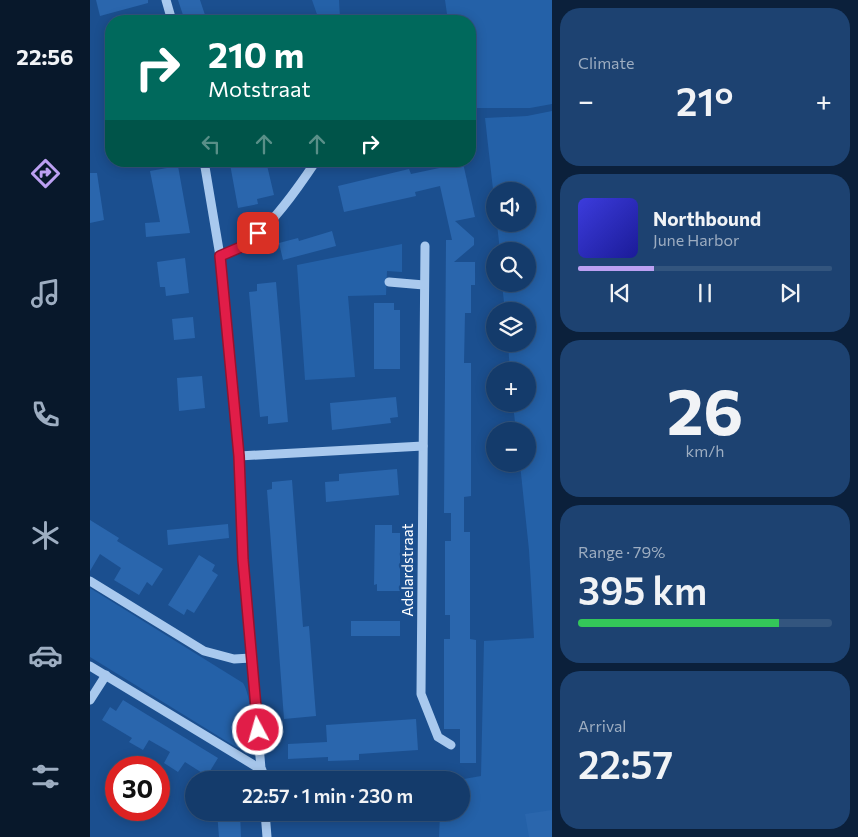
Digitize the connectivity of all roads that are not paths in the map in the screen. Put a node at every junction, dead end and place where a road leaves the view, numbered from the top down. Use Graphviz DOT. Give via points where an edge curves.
graph roads {
  1 [pos="166,0"];
  2 [pos="170,15"];
  3 [pos="205,167"];
  4 [pos="312,167"];
  5 [pos="425,246"];
  6 [pos="220,256"];
  7 [pos="389,282"];
  8 [pos="424,285"];
  9 [pos="423,446"];
  10 [pos="239,456"];
  11 [pos="90,581"];
  12 [pos="251,658"];
  13 [pos="90,666"];
  14 [pos="106,675"];
  15 [pos="90,700"];
  16 [pos="451,745"];
  17 [pos="262,770"];
  18 [pos="266,821"];
  19 [pos="267,837"];
  1 -- 2 [label="street"];
  3 -- 6 [label="street"];
  4 -- 6 [label="street" via="291,197 258,233 241,247"];
  5 -- 8 [label="street, Adelardstraat"];
  6 -- 10 [label="street"];
  7 -- 8 [label="street"];
  8 -- 9 [label="street, Adelardstraat"];
  9 -- 10 [label="street"];
  9 -- 16 [label="street, Adelardstraat" via="421,694 438,737"];
  10 -- 12 [label="street"];
  11 -- 12 [label="street" via="204,651 234,658"];
  12 -- 17 [label="street"];
  13 -- 14 [label="street"];
  14 -- 15 [label="street"];
  14 -- 17 [label="street"];
  18 -- 19 [label="street"];
}
